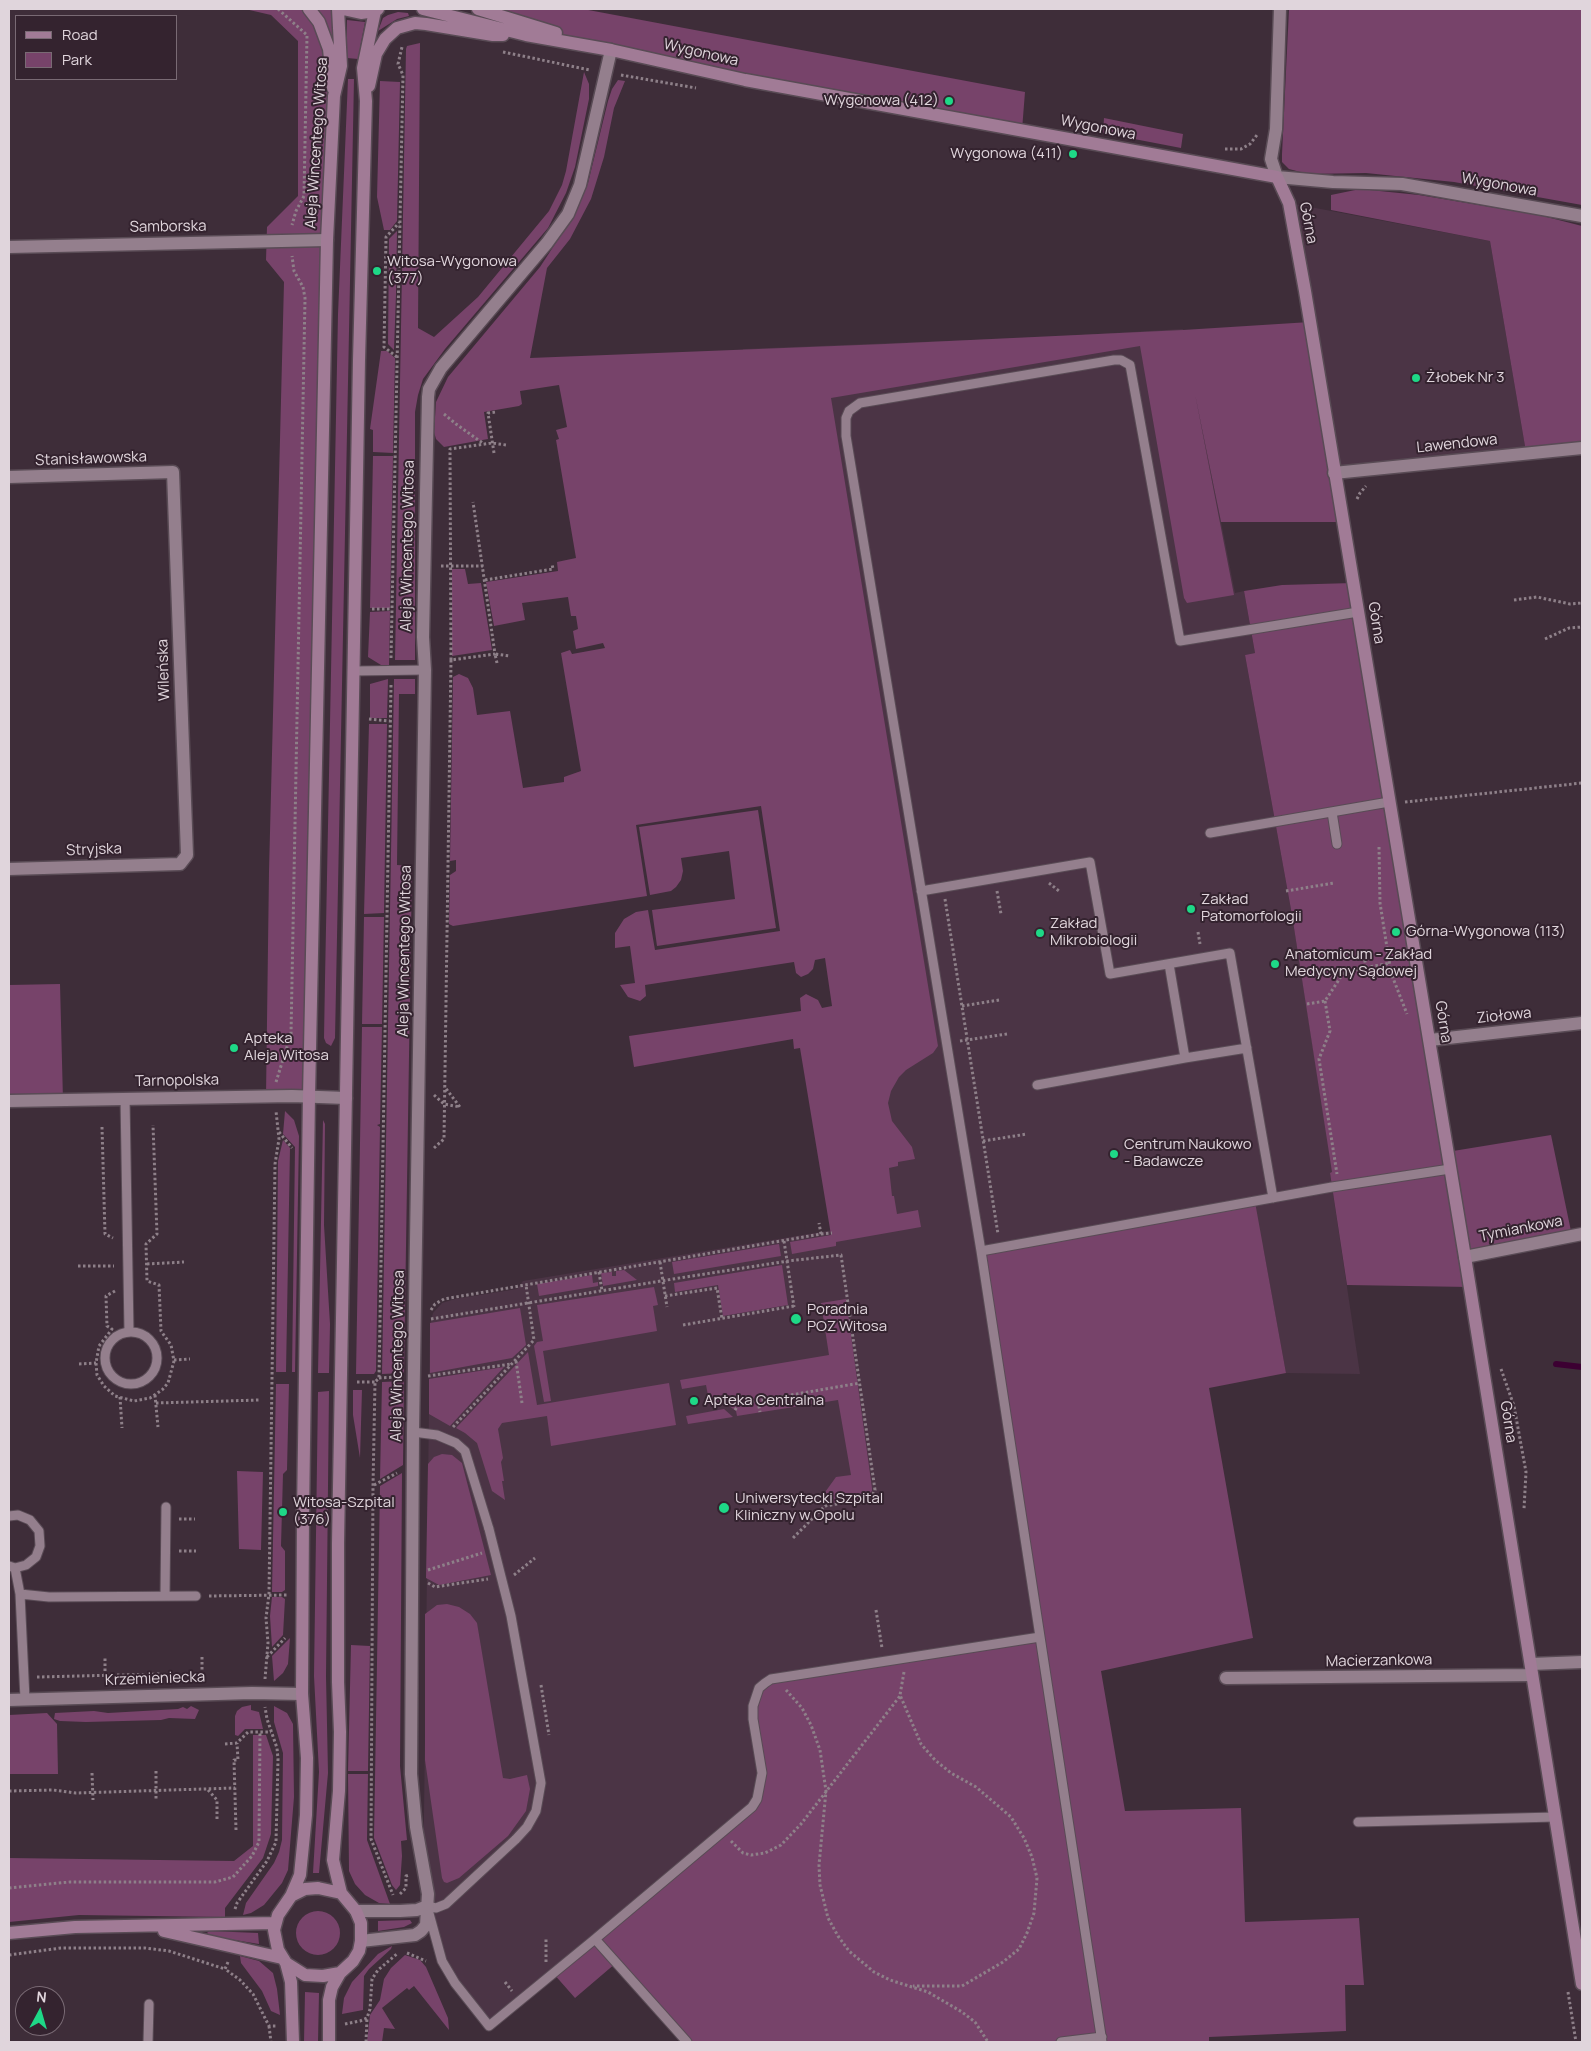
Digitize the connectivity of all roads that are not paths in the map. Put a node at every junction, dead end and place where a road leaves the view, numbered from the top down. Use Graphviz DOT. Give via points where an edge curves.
graph roads {
  1 [pos="308,9"];
  2 [pos="338,9"];
  3 [pos="343,9"];
  4 [pos="423,9"];
  5 [pos="478,9"];
  6 [pos="1280,9"];
  7 [pos="377,10"];
  8 [pos="526,34"];
  9 [pos="612,50"];
  10 [pos="334,96"];
  11 [pos="366,101"];
  12 [pos="1277,177"];
  13 [pos="1582,216"];
  14 [pos="327,240"];
  15 [pos="9,247"];
  16 [pos="1582,448"];
  17 [pos="173,472"];
  18 [pos="1334,473"];
  19 [pos="9,477"];
  20 [pos="1358,612"];
  21 [pos="425,670"];
  22 [pos="354,671"];
  23 [pos="1390,802"];
  24 [pos="1332,812"];
  25 [pos="1210,833"];
  26 [pos="1337,844"];
  27 [pos="180,864"];
  28 [pos="9,869"];
  29 [pos="921,891"];
  30 [pos="1169,964"];
  31 [pos="1582,1023"];
  32 [pos="1430,1040"];
  33 [pos="1247,1048"];
  34 [pos="1185,1058"];
  35 [pos="1037,1085"];
  36 [pos="309,1096"];
  37 [pos="125,1098"];
  38 [pos="346,1098"];
  39 [pos="9,1102"];
  40 [pos="1450,1169"];
  41 [pos="1273,1198"];
  42 [pos="1582,1234"];
  43 [pos="981,1251"];
  44 [pos="1465,1257"];
  45 [pos="129,1332"];
  46 [pos="413,1432"];
  47 [pos="166,1507"];
  48 [pos="9,1516"];
  49 [pos="12,1567"];
  50 [pos="20,1594"];
  51 [pos="165,1596"];
  52 [pos="196,1596"];
  53 [pos="1040,1637"];
  54 [pos="1582,1662"];
  55 [pos="1532,1669"];
  56 [pos="1226,1678"];
  57 [pos="302,1694"];
  58 [pos="9,1700"];
  59 [pos="24,1700"];
  60 [pos="1555,1817"];
  61 [pos="1358,1822"];
  62 [pos="341,1893"];
  63 [pos="292,1896"];
  64 [pos="427,1906"];
  65 [pos="356,1911"];
  66 [pos="275,1923"];
  67 [pos="142,1926"];
  68 [pos="9,1934"];
  69 [pos="595,1939"];
  70 [pos="361,1941"];
  71 [pos="284,1961"];
  72 [pos="340,1973"];
  73 [pos="1582,1984"];
  74 [pos="149,2004"];
  75 [pos="1102,2040"];
  76 [pos="148,2042"];
  77 [pos="293,2042"];
  78 [pos="329,2042"];
  79 [pos="687,2042"];
  80 [pos="1061,2042"];
  1 -- 10 [label="street" via="319,22 329,49"];
  2 -- 10 [label="street, Aleja Wincentego Witosa" via="340,66"];
  3 -- 7 [label="street" via="361,13"];
  4 -- 8 [label="street, Wygonowa"];
  5 -- 9 [label="street, Wygonowa"];
  6 -- 12 [label="street, Górna" via="1276,128 1271,159"];
  7 -- 11 [label="street" via="363,68"];
  8 -- 9 [label="street, Wygonowa"];
  8 -- 11 [label="street" via="493,36 415,23 397,28 376,54"];
  9 -- 12 [label="street, Wygonowa" via="745,80"];
  9 -- 21 [label="street, Aleja Wincentego Witosa" via="580,185 568,214 441,368 429,389 426,419"];
  10 -- 14 [label="street, Aleja Wincentego Witosa"];
  11 -- 22 [label="street"];
  12 -- 13 [label="street, Wygonowa" via="1402,184"];
  12 -- 18 [label="street, Górna" via="1289,203"];
  14 -- 15 [label="street, Samborska"];
  14 -- 36 [label="street, Aleja Wincentego Witosa"];
  16 -- 18 [label="street, Lawendowa"];
  17 -- 19 [label="street, Stanisławowska"];
  17 -- 27 [label="street, Wileńska" via="187,855"];
  18 -- 20 [label="street, Górna"];
  20 -- 23 [label="street, Górna"];
  20 -- 29 [label="lane" via="1180,641 1130,365 1121,360 854,406 846,418 846,436"];
  21 -- 22 [label="lane"];
  21 -- 46 [label="street, Aleja Wincentego Witosa"];
  22 -- 38 [label="street"];
  23 -- 24 [label="lane"];
  23 -- 32 [label="street, Górna"];
  24 -- 25 [label="lane"];
  24 -- 26 [label="lane"];
  27 -- 28 [label="street, Stryjska"];
  29 -- 30 [label="lane" via="1090,862 1110,974"];
  29 -- 43 [label="lane"];
  30 -- 33 [label="lane" via="1230,953"];
  30 -- 34 [label="lane"];
  31 -- 32 [label="street, Ziołowa"];
  32 -- 40 [label="street, Górna"];
  33 -- 34 [label="lane"];
  33 -- 41 [label="lane"];
  34 -- 35 [label="lane"];
  36 -- 37 [label="street, Tarnopolska"];
  36 -- 38 [label="street, Tarnopolska"];
  36 -- 57 [label="street, Aleja Wincentego Witosa"];
  37 -- 39 [label="street, Tarnopolska"];
  37 -- 45 [label="lane"];
  38 -- 62 [label="street" via="338,1543 339,1792 333,1860"];
  40 -- 41 [label="lane"];
  40 -- 44 [label="street, Górna"];
  41 -- 43 [label="lane"];
  42 -- 44 [label="street, Tymiankowa"];
  43 -- 53 [label="lane"];
  44 -- 55 [label="street, Górna"];
  45 -- 45 [label="lane" via="114,1337 109,1343 105,1349 105,1365 117,1380 132,1384 147,1378 157,1362 156,1348 146,1336"];
  46 -- 64 [label="street, Aleja Wincentego Witosa" via="410,1774 428,1894"];
  46 -- 64 [label="lane, bridge" via="436,1435 466,1451 512,1616 541,1783 536,1812 516,1839 446,1904 436,1908"];
  47 -- 51 [label="lane"];
  48 -- 49 [label="lane" via="24,1516 30,1520 39,1531 40,1546 36,1557 26,1565"];
  49 -- 50 [label="lane"];
  50 -- 51 [label="lane" via="49,1597"];
  50 -- 59 [label="lane"];
  51 -- 52 [label="lane"];
  53 -- 69 [label="lane" via="765,1682 753,1706 762,1773 760,1791 752,1807"];
  53 -- 75 [label="lane"];
  54 -- 55 [label="street, Macierzankowa"];
  55 -- 56 [label="street, Macierzankowa"];
  55 -- 60 [label="street, Górna"];
  57 -- 59 [label="street, Krzemieniecka"];
  57 -- 63 [label="street, Aleja Wincentego Witosa" via="307,1758 306,1815 300,1875"];
  58 -- 59 [label="street, Krzemieniecka"];
  60 -- 61 [label="lane"];
  60 -- 73 [label="street, Górna"];
  62 -- 63 [label="street" via="318,1888 305,1889"];
  62 -- 65 [label="street"];
  63 -- 66 [label="street" via="284,1904"];
  64 -- 65 [label="street" via="400,1912"];
  64 -- 69 [label="lane" via="442,1961 455,1983 490,2026"];
  64 -- 70 [label="street, Aleja Wincentego Witosa" via="426,1925 415,1935"];
  65 -- 70 [label="street" via="361,1923"];
  66 -- 67 [label="street"];
  66 -- 71 [label="street" via="275,1941"];
  67 -- 68 [label="street" via="75,1926"];
  67 -- 71 [label="street"];
  69 -- 79 [label="lane"];
  70 -- 72 [label="street" via="353,1961"];
  71 -- 72 [label="street" via="305,1975"];
  71 -- 77 [label="street" via="292,1982"];
  72 -- 78 [label="street" via="329,2000"];
  74 -- 76 [label="lane"];
  75 -- 80 [label="lane"];
}
